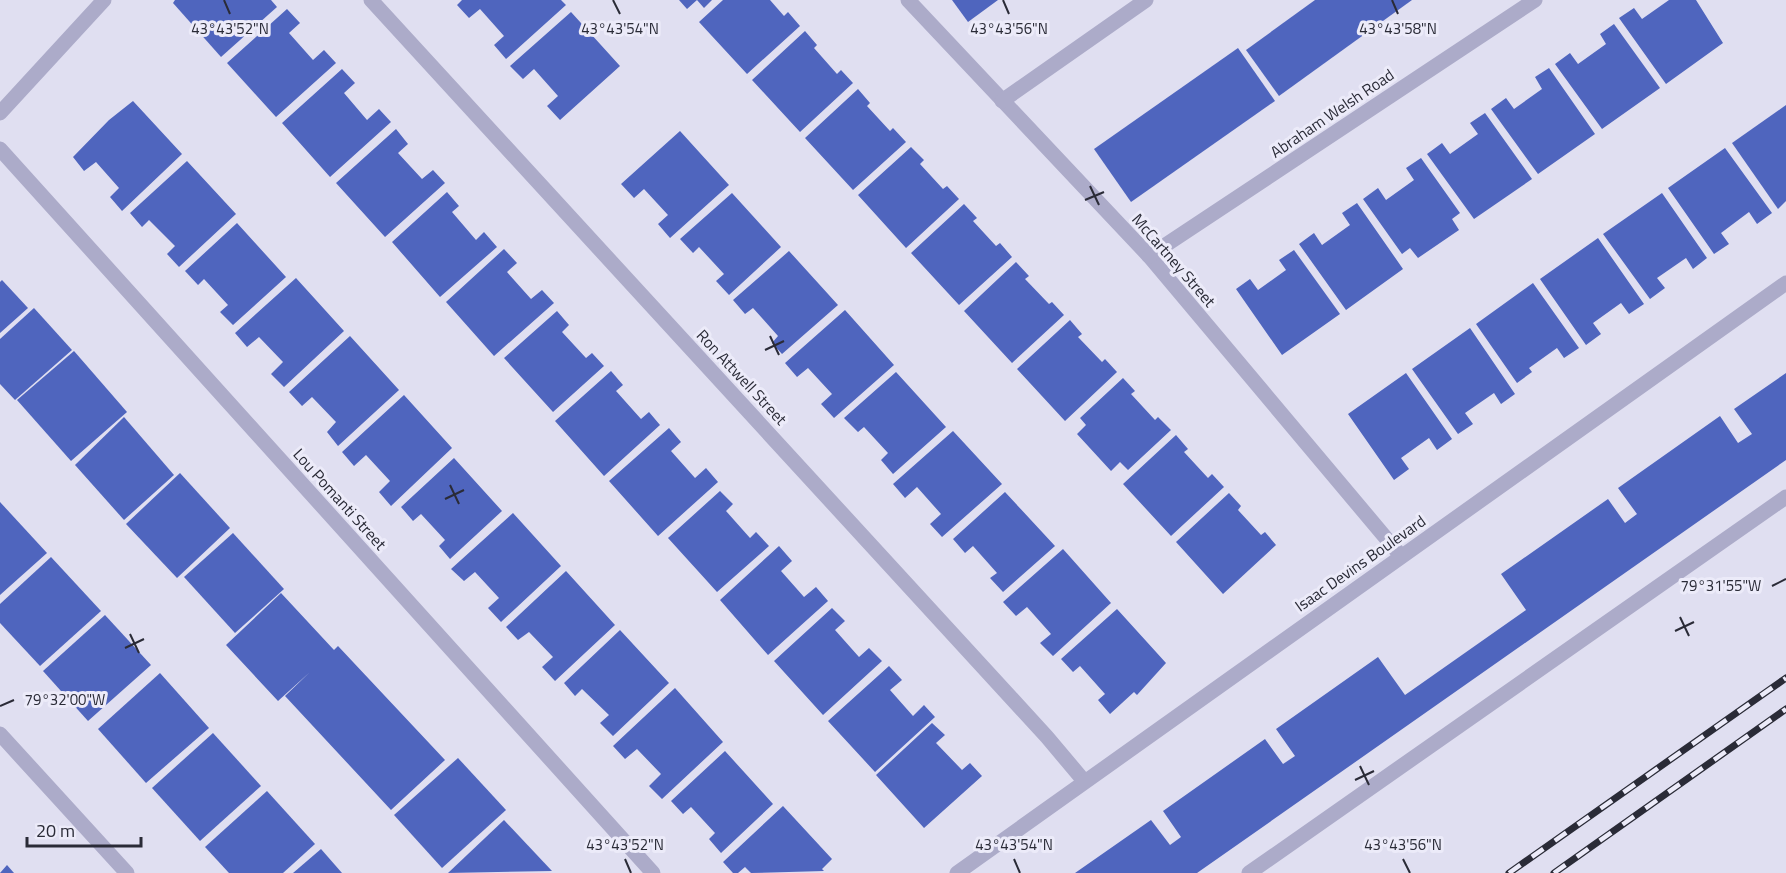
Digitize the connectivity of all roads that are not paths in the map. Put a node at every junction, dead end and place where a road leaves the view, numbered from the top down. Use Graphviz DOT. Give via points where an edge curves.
graph roads {
  1 [pos="104,0"];
  2 [pos="371,0"];
  3 [pos="908,0"];
  4 [pos="1146,0"];
  5 [pos="1535,0"];
  6 [pos="1002,101"];
  7 [pos="0,113"];
  8 [pos="0,149"];
  9 [pos="1149,256"];
  10 [pos="1786,283"];
  11 [pos="1786,497"];
  12 [pos="1401,556"];
  13 [pos="0,734"];
  14 [pos="1084,781"];
  15 [pos="127,873"];
  16 [pos="653,873"];
  17 [pos="957,873"];
  18 [pos="1249,873"];
  1 -- 7 [label="street"];
  2 -- 14 [label="street, Ron Attwell Street"];
  3 -- 6 [label="street, McCartney Street"];
  4 -- 6 [label="street"];
  5 -- 9 [label="street, Abraham Welsh Road"];
  6 -- 9 [label="street, McCartney Street"];
  8 -- 16 [label="street, Lou Pomanti Street"];
  9 -- 12 [label="street, McCartney Street"];
  10 -- 12 [label="street, Isaac Devins Boulevard"];
  11 -- 18 [label="street"];
  12 -- 14 [label="street, Isaac Devins Boulevard"];
  13 -- 15 [label="street"];
  14 -- 17 [label="street, Isaac Devins Boulevard"];
}
